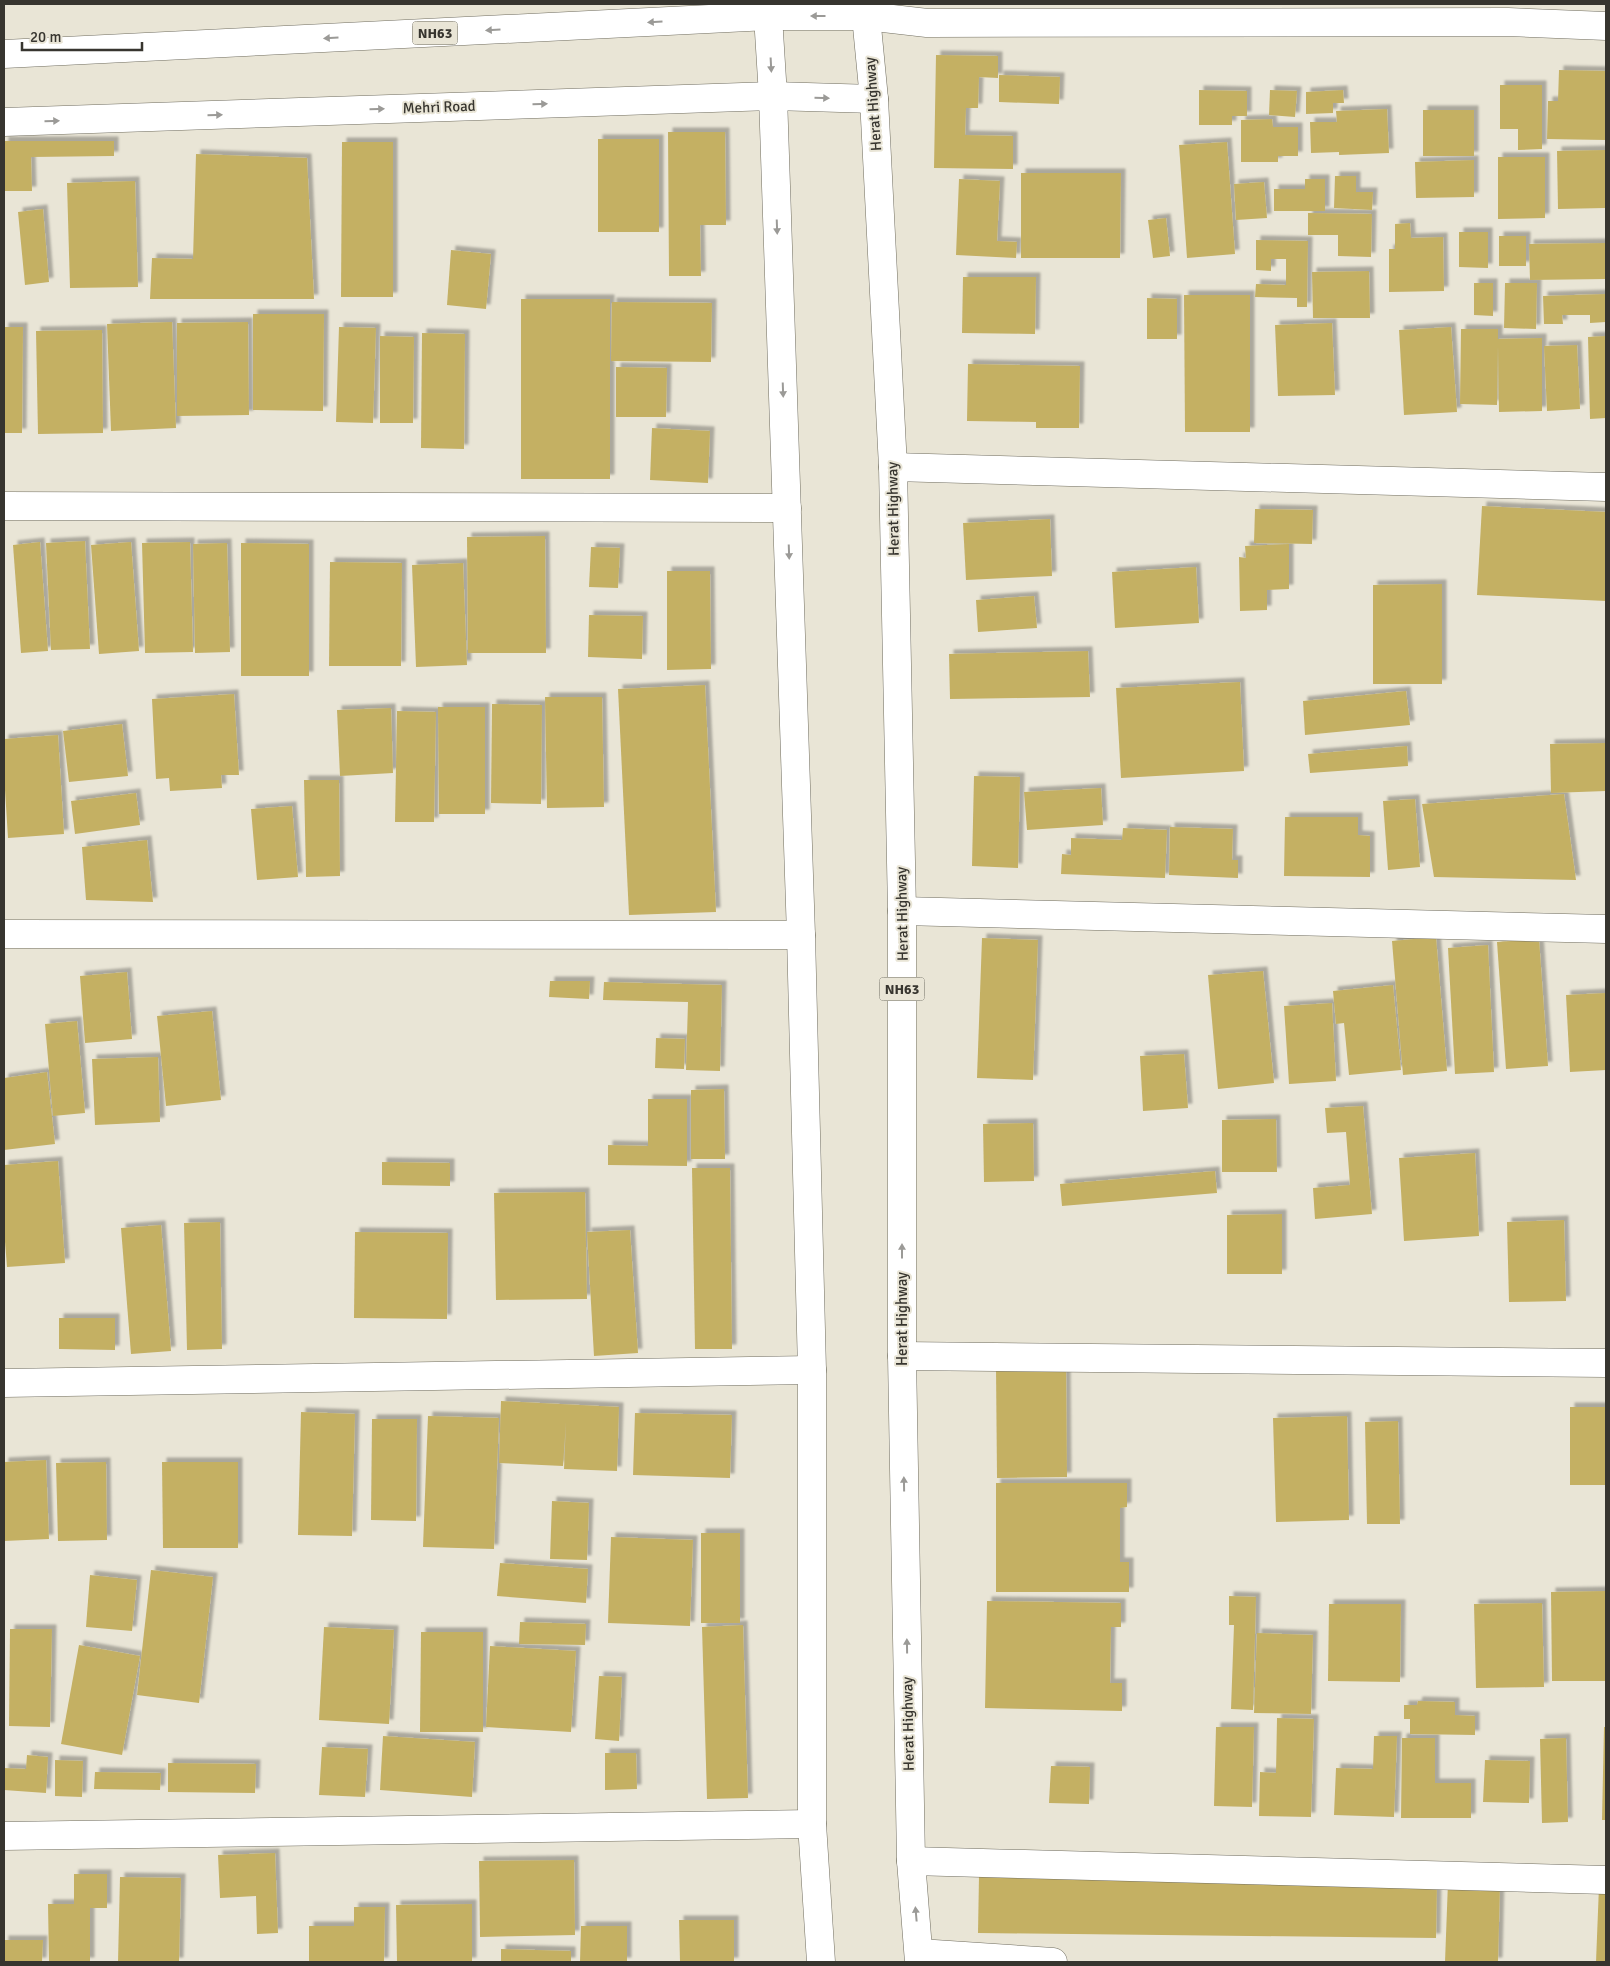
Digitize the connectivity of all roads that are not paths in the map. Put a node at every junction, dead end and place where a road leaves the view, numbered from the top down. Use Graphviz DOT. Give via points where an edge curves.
graph roads {
  1 [pos="768,16"];
  2 [pos="866,16"];
  3 [pos="1606,26"];
  4 [pos="4,54"];
  5 [pos="773,96"];
  6 [pos="874,99"];
  7 [pos="4,122"];
  8 [pos="893,467"];
  9 [pos="1606,487"];
  10 [pos="4,506"];
  11 [pos="787,508"];
  12 [pos="902,911"];
  13 [pos="1606,929"];
  14 [pos="4,934"];
  15 [pos="801,935"];
  16 [pos="902,1356"];
  17 [pos="1606,1363"];
  18 [pos="812,1370"];
  19 [pos="4,1383"];
  20 [pos="812,1824"];
  21 [pos="4,1836"];
  22 [pos="911,1861"];
  23 [pos="1606,1880"];
  24 [pos="919,1958"];
  25 [pos="821,1962"];
  26 [pos="1054,1962"];
  2 -- 1 [label="main road, NH63, one-way"];
  1 -- 4 [label="main road, NH63, one-way"];
  1 -- 5 [label="main road, one-way"];
  2 -- 3 [label="main road" via="927,23 1508,22"];
  2 -- 6 [label="main road, Herat Highway / NH63"];
  5 -- 6 [label="main road, Mehri Road, one-way"];
  7 -- 5 [label="main road, Mehri Road, one-way"];
  5 -- 11 [label="main road, one-way"];
  6 -- 8 [label="main road, Herat Highway / NH63"];
  8 -- 9 [label="main road"];
  8 -- 12 [label="main road, Herat Highway / NH63"];
  10 -- 11 [label="main road"];
  11 -- 15 [label="main road, one-way"];
  12 -- 13 [label="main road"];
  16 -- 12 [label="main road, Herat Highway / NH63, one-way"];
  14 -- 15 [label="main road"];
  15 -- 18 [label="main road"];
  16 -- 17 [label="main road"];
  22 -- 16 [label="main road, Herat Highway / NH63, one-way"];
  18 -- 19 [label="main road"];
  18 -- 20 [label="main road"];
  20 -- 21 [label="main road"];
  20 -- 25 [label="main road"];
  22 -- 23 [label="main road"];
  24 -- 22 [label="main road, Herat Highway / NH63, one-way"];
  24 -- 26 [label="main road"];
}
